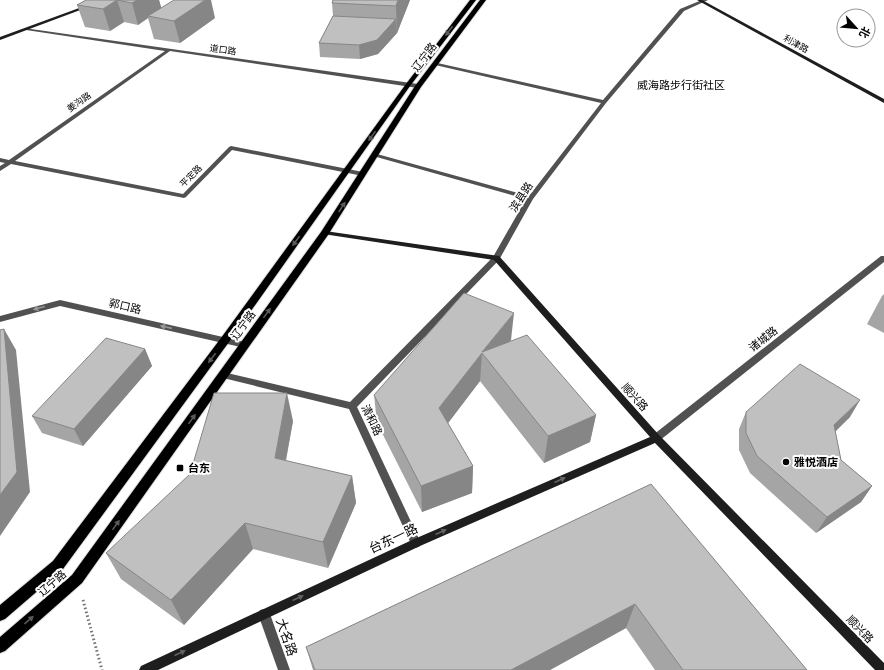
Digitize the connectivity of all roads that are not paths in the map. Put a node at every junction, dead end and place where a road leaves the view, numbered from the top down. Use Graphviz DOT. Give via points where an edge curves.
graph roads {
  1 [pos="105,0"];
  2 [pos="473,0"];
  3 [pos="483,0"];
  4 [pos="702,0"];
  5 [pos="26,29"];
  6 [pos="0,39"];
  7 [pos="169,50"];
  8 [pos="435,63"];
  9 [pos="413,86"];
  10 [pos="604,102"];
  11 [pos="884,102"];
  12 [pos="375,155"];
  13 [pos="0,160"];
  14 [pos="10,162"];
  15 [pos="0,169"];
  16 [pos="346,171"];
  17 [pos="363,174"];
  18 [pos="530,198"];
  19 [pos="325,233"];
  20 [pos="496,258"];
  21 [pos="884,258"];
  22 [pos="0,319"];
  23 [pos="225,340"];
  24 [pos="245,345"];
  25 [pos="223,375"];
  26 [pos="352,406"];
  27 [pos="656,438"];
  28 [pos="416,543"];
  29 [pos="0,614"];
  30 [pos="264,614"];
  31 [pos="0,646"];
  32 [pos="145,670"];
  33 [pos="284,670"];
  34 [pos="883,670"];
  1 -- 5 [label="street"];
  2 -- 9 [label="main road, 辽宁路, one-way"];
  3 -- 8 [label="main road, 辽宁路"];
  4 -- 10 [label="street, 滨县路" via="682,10"];
  4 -- 11 [label="street, 利津路"];
  5 -- 6 [label="street"];
  5 -- 7 [label="street, 道口路"];
  7 -- 9 [label="street, 道口路"];
  7 -- 14 [label="street, 姜沟路"];
  8 -- 9 [label="main road, 辽宁路"];
  8 -- 10 [label="street"];
  9 -- 12 [label="main road, 辽宁路"];
  9 -- 16 [label="main road, 辽宁路, one-way"];
  10 -- 18 [label="street, 滨县路"];
  12 -- 17 [label="main road, 辽宁路"];
  12 -- 18 [label="street"];
  13 -- 14 [label="street, 平定路"];
  14 -- 15 [label="street, 姜沟路"];
  14 -- 16 [label="street, 平定路" via="184,196 231,148"];
  16 -- 17 [label="street, 平定路"];
  16 -- 23 [label="main road, 辽宁路, one-way"];
  19 -- 17 [label="main road, 辽宁路, one-way"];
  18 -- 20 [label="street, 滨县路"];
  19 -- 20 [label="street"];
  24 -- 19 [label="main road, 辽宁路, one-way"];
  20 -- 26 [label="street, 滨县路"];
  20 -- 27 [label="street, 顺兴路"];
  21 -- 27 [label="street, 诸城路"];
  23 -- 22 [label="street, 郭口路, one-way" via="60,303"];
  23 -- 24 [label="street, 郭口路"];
  23 -- 29 [label="main road, 辽宁路, one-way" via="58,565"];
  24 -- 25 [label="main road, 辽宁路"];
  25 -- 26 [label="street, 清和路"];
  31 -- 25 [label="main road, 辽宁路, one-way" via="77,579"];
  26 -- 28 [label="street, 清和路"];
  28 -- 27 [label="street, 台东一路, one-way"];
  27 -- 34 [label="street, 顺兴路"];
  30 -- 28 [label="street, 台东一路, one-way"];
  32 -- 30 [label="street, 台东一路, one-way"];
  30 -- 33 [label="street, 大名路"];
}
